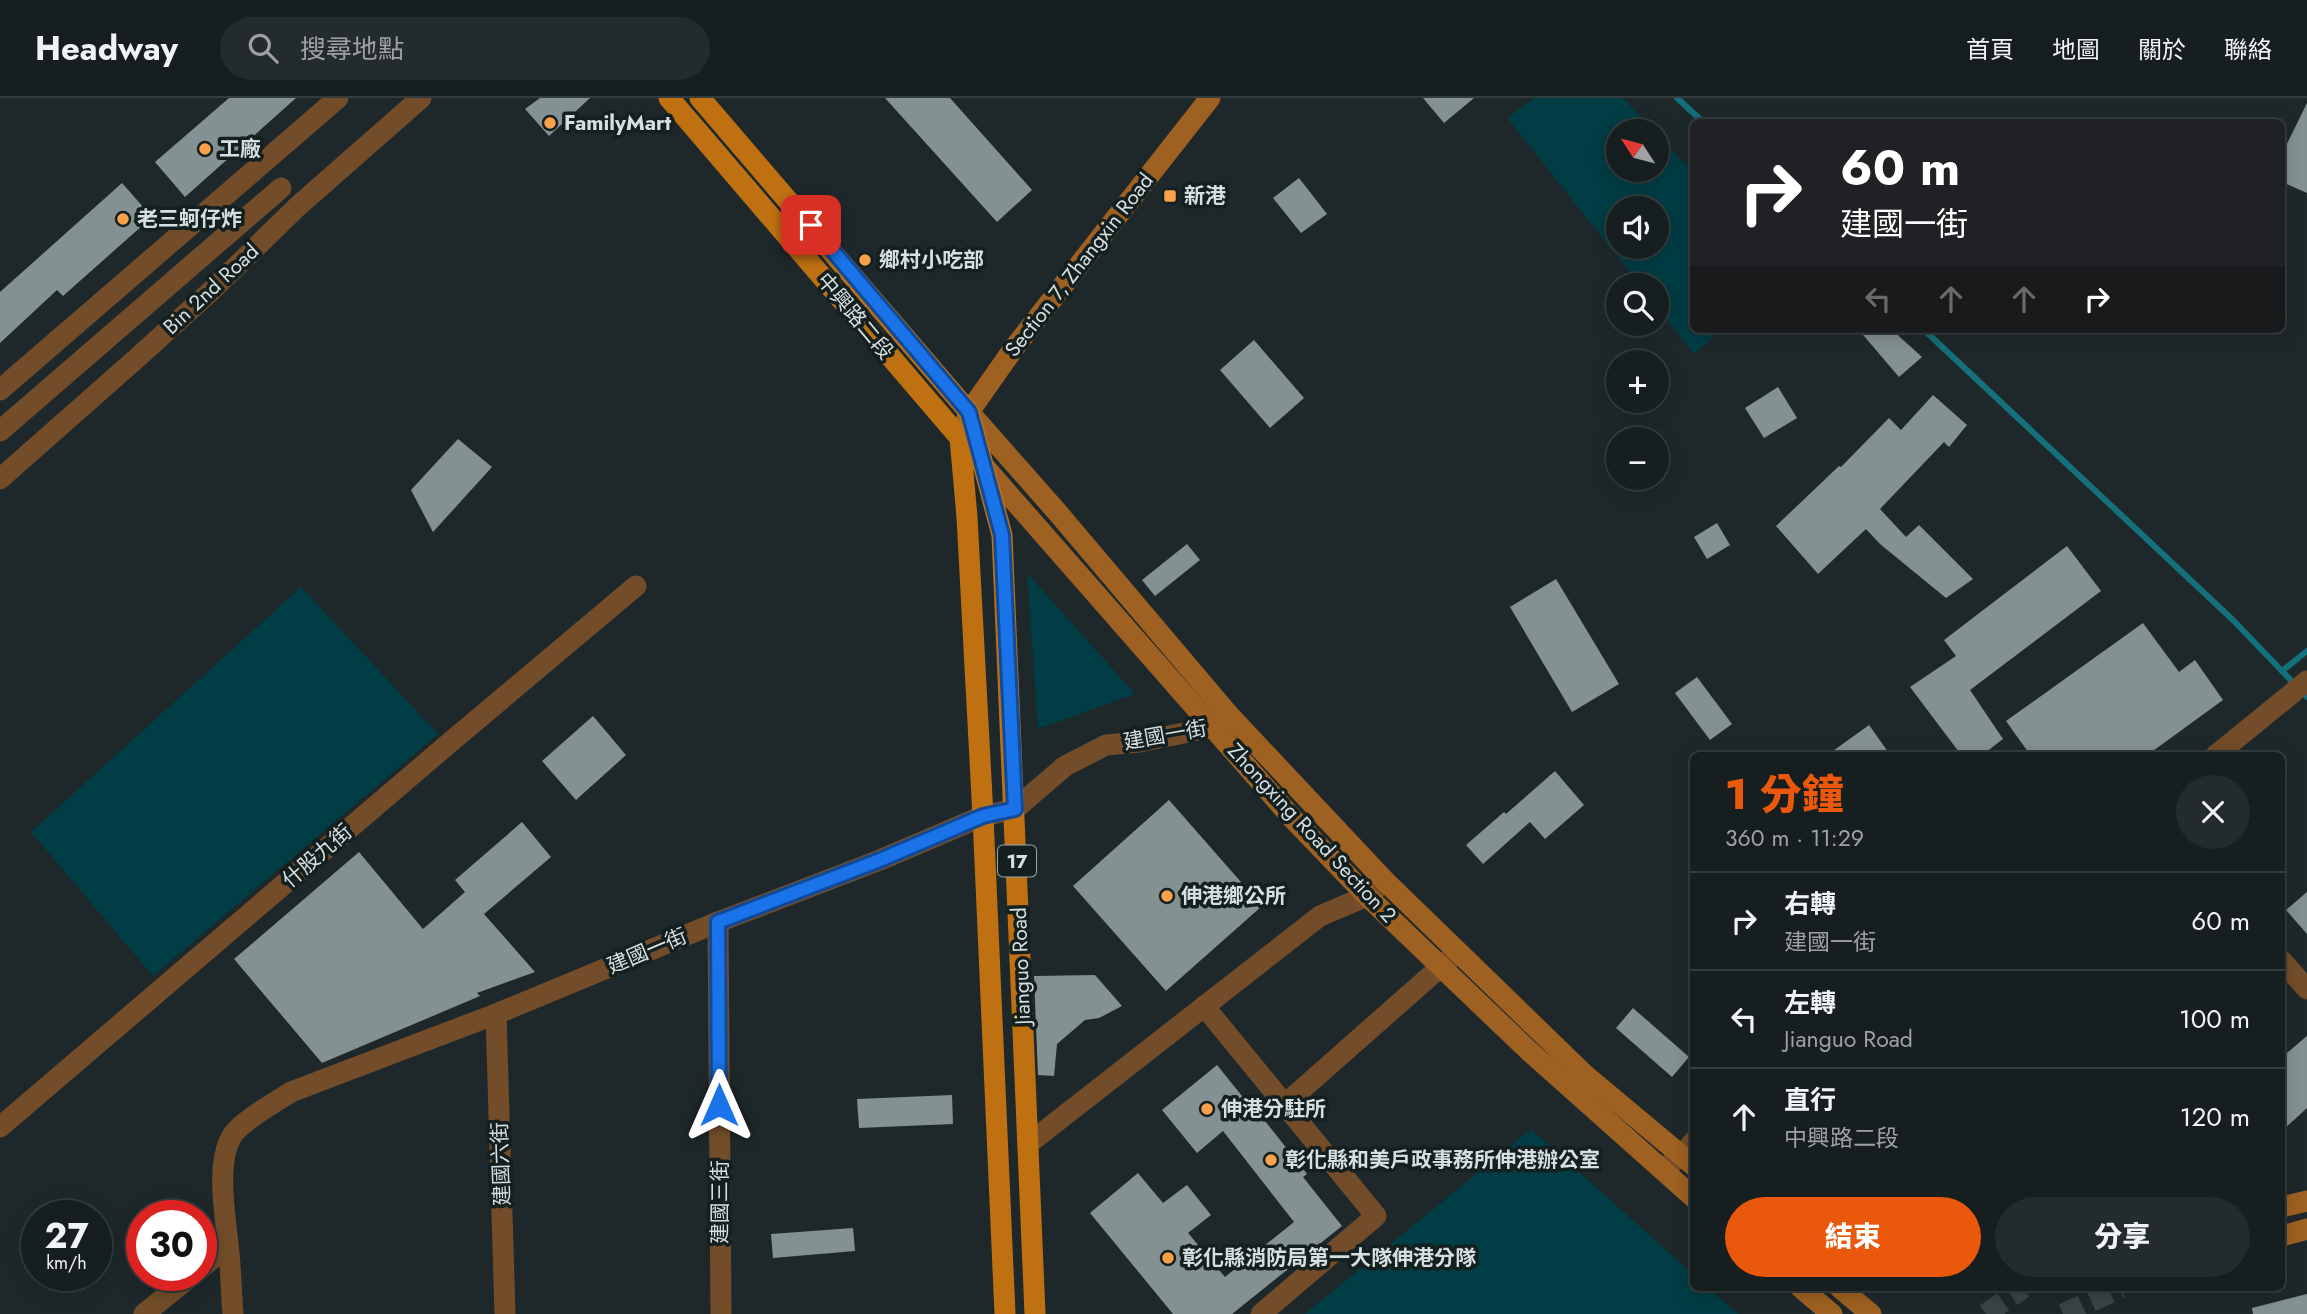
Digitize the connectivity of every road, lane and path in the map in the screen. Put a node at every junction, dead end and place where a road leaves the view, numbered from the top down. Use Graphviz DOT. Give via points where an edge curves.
graph roads {
  1 [pos="338,98"];
  2 [pos="421,98"];
  3 [pos="669,98"];
  4 [pos="701,98"];
  5 [pos="1210,98"];
  6 [pos="281,188"];
  7 [pos="0,390"];
  8 [pos="969,412"];
  9 [pos="0,431"];
  10 [pos="960,438"];
  11 [pos="982,464"];
  12 [pos="0,479"];
  13 [pos="636,586"];
  14 [pos="2307,681"];
  15 [pos="1222,721"];
  16 [pos="2220,752"];
  17 [pos="1015,809"];
  18 [pos="983,816"];
  19 [pos="1385,881"];
  20 [pos="1367,896"];
  21 [pos="718,922"];
  22 [pos="1458,951"];
  23 [pos="2285,964"];
  24 [pos="1440,968"];
  25 [pos="2307,989"];
  26 [pos="1204,1006"];
  27 [pos="496,1014"];
  28 [pos="1284,1105"];
  29 [pos="0,1127"];
  30 [pos="1028,1144"];
  31 [pos="1690,1154"];
  32 [pos="1662,1170"];
  33 [pos="1690,1194"];
  34 [pos="2307,1201"];
  35 [pos="2285,1206"];
  36 [pos="2307,1229"];
  37 [pos="2285,1235"];
  38 [pos="228,1246"];
  39 [pos="217,1255"];
  40 [pos="172,1291"];
  41 [pos="1805,1291"];
  42 [pos="1844,1291"];
  43 [pos="144,1314"];
  44 [pos="233,1314"];
  45 [pos="505,1314"];
  46 [pos="721,1314"];
  47 [pos="1004,1314"];
  48 [pos="1035,1314"];
  49 [pos="1261,1314"];
  50 [pos="1832,1314"];
  51 [pos="1871,1314"];
  1 -- 7 [label="street"];
  2 -- 12 [label="street, Bin 2nd Road"];
  3 -- 10 [label="main road, 中興路二段"];
  4 -- 8 [label="main road, 中興路二段 / 17"];
  5 -- 8 [label="main road, Section 7, Zhangxin Road"];
  6 -- 9 [label="street"];
  8 -- 10 [label="main road, Section 7, Zhangxin Road"];
  8 -- 11 [label="main road, Jianguo Road / 17"];
  8 -- 15 [label="main road, Zhongxing Road Section 2" via="1058,513"];
  10 -- 11 [label="main road, Zhongxing Road Section 2"];
  10 -- 18 [label="main road, Jianguo Road / 17"];
  11 -- 15 [label="main road, Zhongxing Road Section 2"];
  11 -- 17 [label="main road, Jianguo Road / 17" via="1002,535"];
  13 -- 29 [label="street, 什股九街"];
  14 -- 16 [label="street"];
  15 -- 17 [label="street, 建國一街" via="1139,742 1107,745 1065,766"];
  15 -- 19 [label="main road, Zhongxing Road Section 2"];
  15 -- 20 [label="main road, Zhongxing Road Section 2" via="1293,819"];
  17 -- 18 [label="street, 建國一街"];
  17 -- 30 [label="main road, Jianguo Road / 17"];
  18 -- 21 [label="street, 建國一街"];
  18 -- 47 [label="main road, Jianguo Road / 17"];
  19 -- 20 [label="street"];
  19 -- 22 [label="main road, Zhongxing Road Section 2"];
  20 -- 24 [label="main road, Zhongxing Road Section 2"];
  20 -- 26 [label="street" via="1320,915"];
  21 -- 27 [label="street, 建國一街"];
  21 -- 46 [label="street, 建國三街"];
  22 -- 24 [label="street"];
  22 -- 31 [label="main road, Zhongxing Road Section 2" via="1584,1074"];
  23 -- 25 [label="street"];
  24 -- 28 [label="street"];
  24 -- 32 [label="main road, Zhongxing Road Section 2"];
  26 -- 28 [label="street"];
  26 -- 30 [label="street"];
  27 -- 38 [label="street, 建國一街" via="291,1093 234,1134 224,1161"];
  27 -- 45 [label="street, 建國六街"];
  28 -- 49 [label="street" via="1376,1216"];
  30 -- 48 [label="main road, Jianguo Road / 17"];
  31 -- 32 [label="street"];
  32 -- 33 [label="main road, Zhongxing Road Section 2"];
  34 -- 35 [label="main road"];
  36 -- 37 [label="main road"];
  38 -- 39 [label="street"];
  38 -- 44 [label="street, 建國一街"];
  40 -- 43 [label="street"];
  41 -- 50 [label="main road"];
  42 -- 51 [label="main road"];
}
